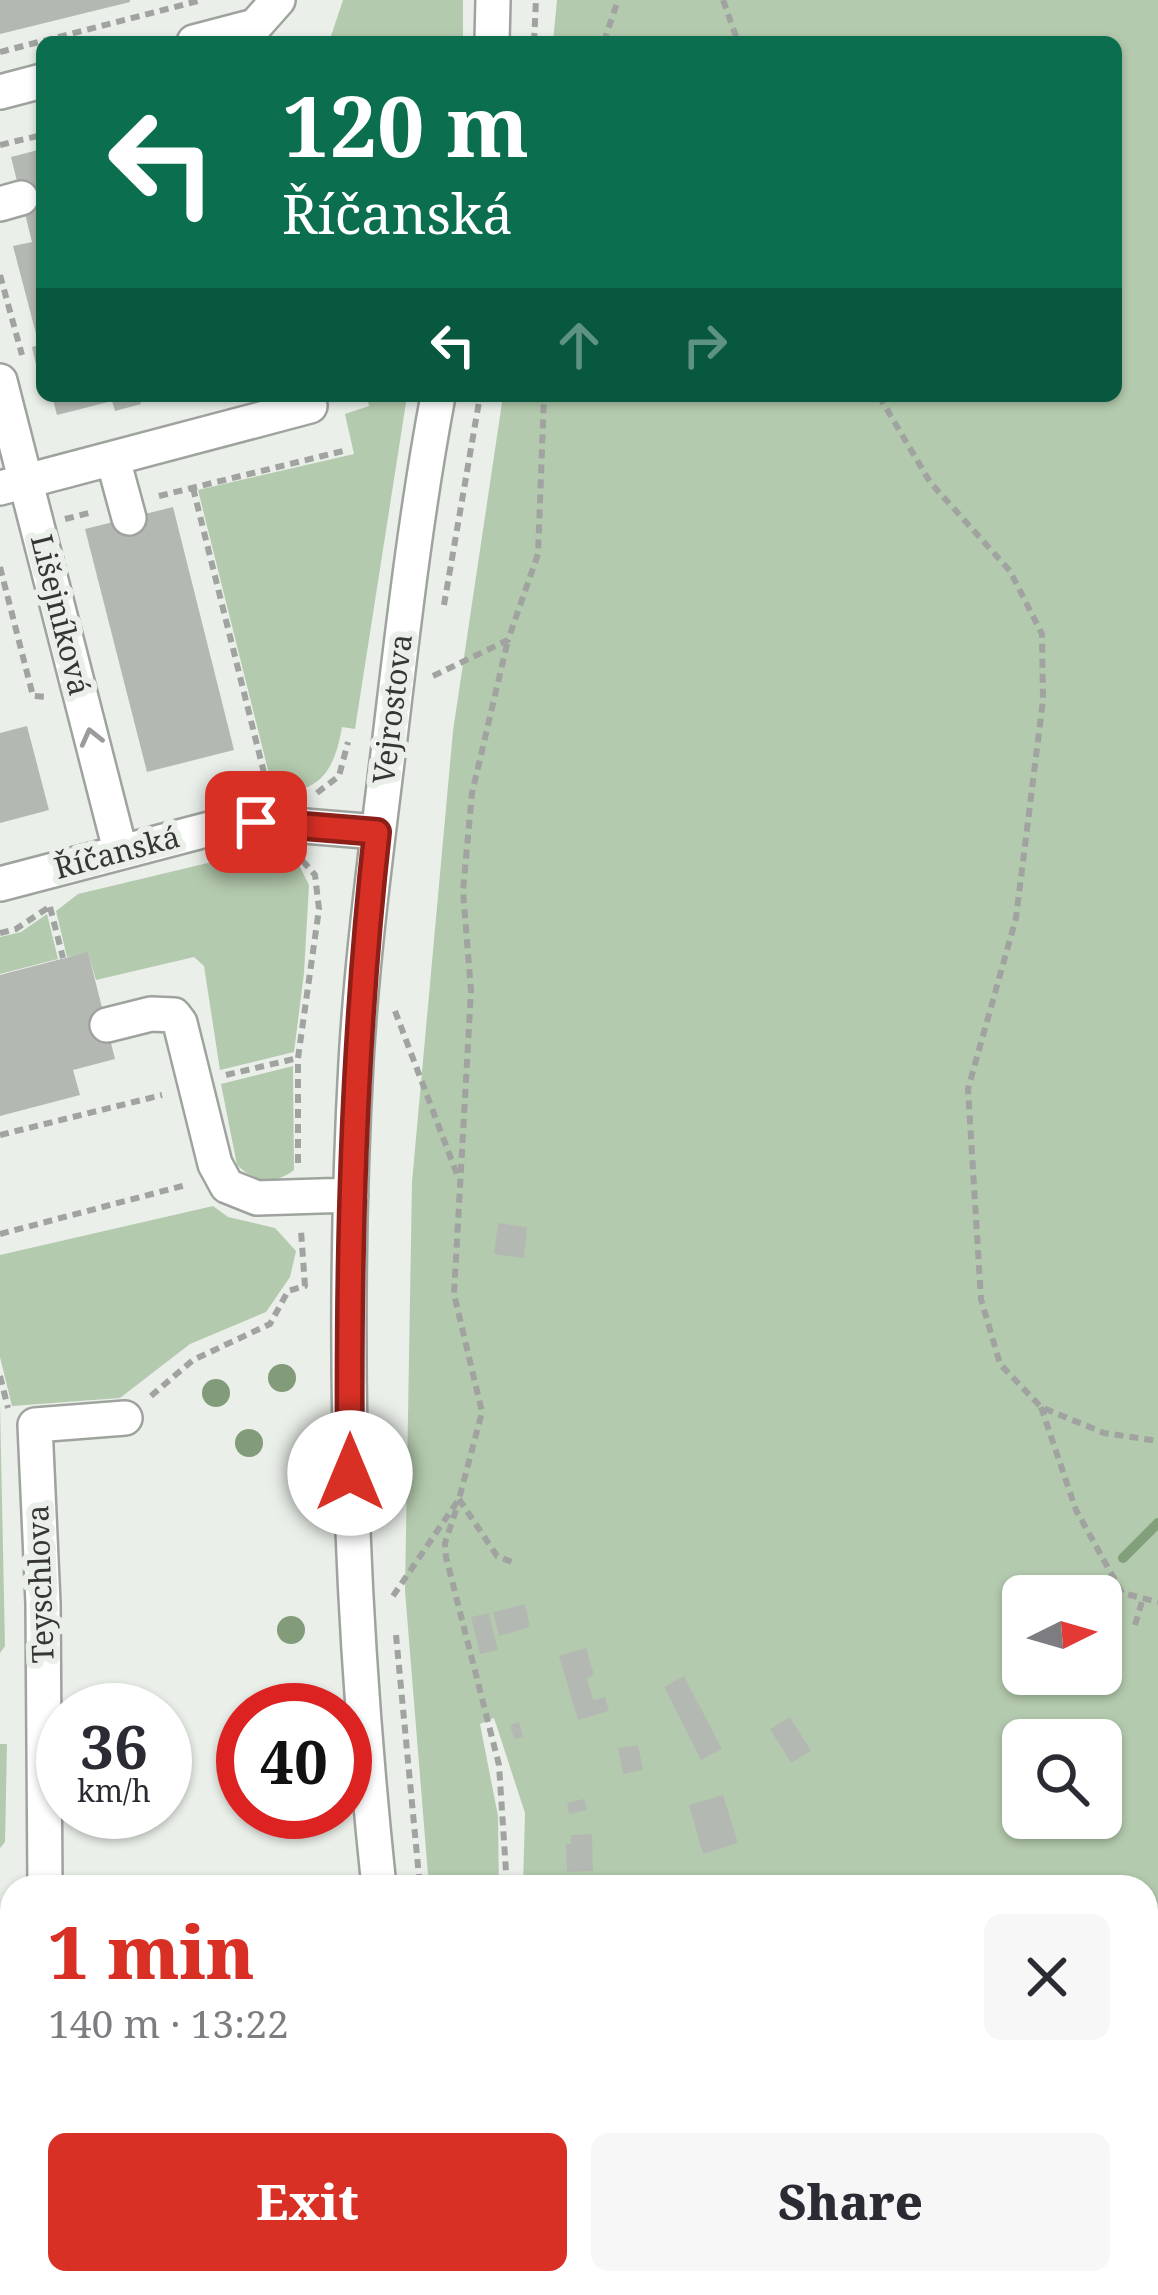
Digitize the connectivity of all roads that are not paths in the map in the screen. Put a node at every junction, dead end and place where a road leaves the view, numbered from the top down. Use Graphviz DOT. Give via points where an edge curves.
graph roads {
  1 [pos="278,0"];
  2 [pos="493,0"];
  3 [pos="224,36"];
  4 [pos="492,36"];
  5 [pos="36,83"];
  6 [pos="0,92"];
  7 [pos="12,371"];
  8 [pos="306,402"];
  9 [pos="436,402"];
  10 [pos="113,459"];
  11 [pos="13,485"];
  12 [pos="127,511"];
  13 [pos="377,832"];
  14 [pos="120,850"];
  15 [pos="0,884"];
  16 [pos="107,1025"];
  17 [pos="351,1195"];
  18 [pos="14,1410"];
  19 [pos="125,1418"];
  20 [pos="45,1875"];
  21 [pos="379,1875"];
  1 -- 3 [label="street" via="255,26"];
  2 -- 4 [label="street"];
  5 -- 6 [label="street"];
  7 -- 11 [label="street, Lišejníková"];
  8 -- 10 [label="street"];
  9 -- 13 [label="street, Vejrostova"];
  10 -- 11 [label="street"];
  10 -- 12 [label="street"];
  14 -- 11 [label="street, Lišejníková, one-way"];
  13 -- 14 [label="street, Říčanská" via="256,822"];
  13 -- 17 [label="street, Vejrostova"];
  14 -- 15 [label="street, Říčanská"];
  16 -- 17 [label="street" via="152,1014 180,1023 227,1186 257,1198"];
  17 -- 21 [label="street, Vejrostova" via="354,1588"];
  18 -- 19 [label="street"];
  18 -- 20 [label="street, Teyschlova" via="43,1603"];
}
